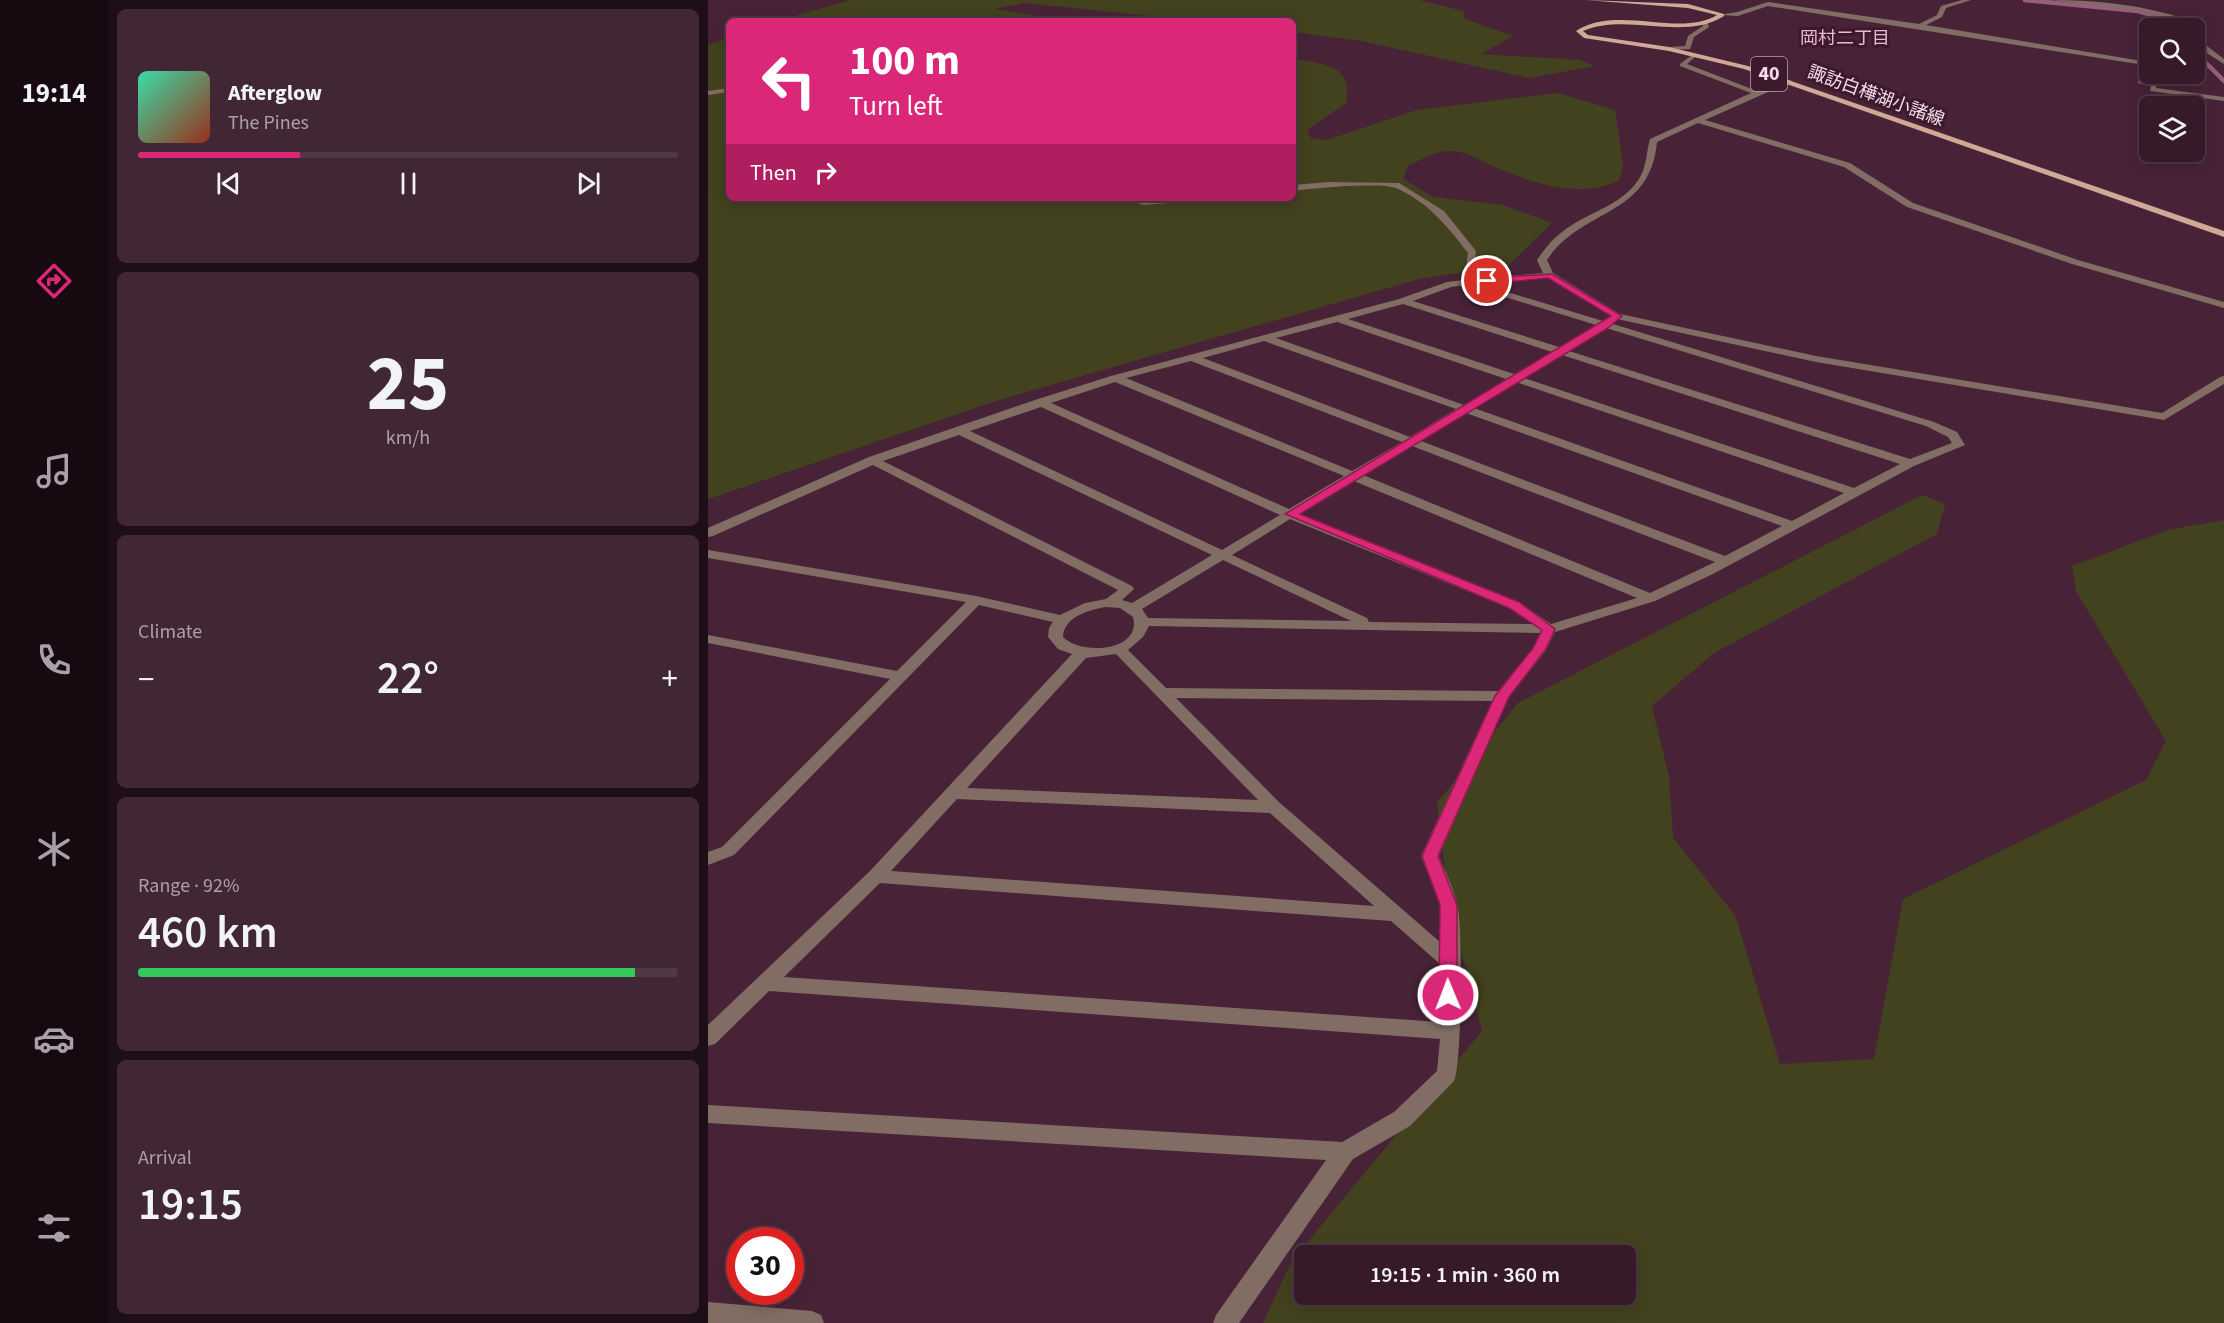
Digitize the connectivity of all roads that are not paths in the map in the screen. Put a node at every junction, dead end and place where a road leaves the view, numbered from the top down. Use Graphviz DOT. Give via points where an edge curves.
graph roads {
  1 [pos="1588,0"];
  2 [pos="1600,0"];
  3 [pos="1968,0"];
  4 [pos="2054,0"];
  5 [pos="1769,2"];
  6 [pos="1722,15"];
  7 [pos="2179,18"];
  8 [pos="1705,22"];
  9 [pos="1914,25"];
  10 [pos="1669,49"];
  11 [pos="2205,50"];
  12 [pos="1692,57"];
  13 [pos="2224,62"];
  14 [pos="1790,81"];
  15 [pos="726,90"];
  16 [pos="708,93"];
  17 [pos="1757,93"];
  18 [pos="2224,99"];
  19 [pos="1697,120"];
  20 [pos="1296,188"];
  21 [pos="1140,201"];
  22 [pos="1156,201"];
  23 [pos="2224,234"];
  24 [pos="1549,275"];
  25 [pos="1468,283"];
  26 [pos="1403,301"];
  27 [pos="2224,305"];
  28 [pos="1617,316"];
  29 [pos="1338,319"];
  30 [pos="1604,326"];
  31 [pos="1265,338"];
  32 [pos="1562,352"];
  33 [pos="1191,357"];
  34 [pos="1115,378"];
  35 [pos="1516,379"];
  36 [pos="2224,379"];
  37 [pos="1040,402"];
  38 [pos="1467,409"];
  39 [pos="960,431"];
  40 [pos="1412,442"];
  41 [pos="873,460"];
  42 [pos="1910,464"];
  43 [pos="1353,477"];
  44 [pos="1853,492"];
  45 [pos="1291,514"];
  46 [pos="1792,525"];
  47 [pos="708,533"];
  48 [pos="708,554"];
  49 [pos="1223,555"];
  50 [pos="1725,561"];
  51 [pos="1650,598"];
  52 [pos="976,600"];
  53 [pos="1110,603"];
  54 [pos="1134,608"];
  55 [pos="1062,620"];
  56 [pos="1144,622"];
  57 [pos="1367,624"];
  58 [pos="1549,629"];
  59 [pos="708,639"];
  60 [pos="1119,648"];
  61 [pos="1082,653"];
  62 [pos="900,676"];
  63 [pos="1160,693"];
  64 [pos="1502,696"];
  65 [pos="952,793"];
  66 [pos="1274,807"];
  67 [pos="708,858"];
  68 [pos="876,876"];
  69 [pos="1396,914"];
  70 [pos="1448,959"];
  71 [pos="765,983"];
  72 [pos="1449,1031"];
  73 [pos="708,1038"];
  74 [pos="708,1114"];
  75 [pos="1345,1152"];
  76 [pos="708,1314"];
  77 [pos="812,1323"];
  78 [pos="1225,1323"];
  1 -- 2 [label="main road"];
  2 -- 6 [label="main road" via="1698,7"];
  3 -- 9 [label="street" via="1943,7 1940,16 1930,23"];
  4 -- 7 [label="street" via="2124,6"];
  5 -- 6 [label="street" via="1738,14"];
  5 -- 9 [label="street"];
  6 -- 8 [label="main road, 諏訪白樺湖小諸線 / 40"];
  8 -- 10 [label="street" via="1706,27 1691,36 1688,48"];
  8 -- 10 [label="main road, 諏訪白樺湖小諸線 / 40" via="1607,22 1579,31 1580,35 1596,40"];
  9 -- 18 [label="street" via="2140,62 2144,65 2141,83 2155,85 2152,90"];
  10 -- 14 [label="main road, 諏訪白樺湖小諸線 / 40"];
  11 -- 13 [label="street"];
  12 -- 17 [label="street" via="1682,66"];
  14 -- 17 [label="street"];
  14 -- 23 [label="main road, 諏訪白樺湖小諸線 / 40"];
  15 -- 16 [label="street"];
  17 -- 19 [label="street"];
  19 -- 24 [label="street" via="1653,141 1649,169 1635,190 1571,228 1549,246 1542,260"];
  19 -- 27 [label="street" via="1847,165 1910,205 2075,262"];
  20 -- 25 [label="street" via="1396,185 1441,213 1473,253"];
  21 -- 22 [label="street"];
  24 -- 25 [label="street"];
  24 -- 28 [label="street"];
  25 -- 26 [label="street" via="1450,284"];
  25 -- 30 [label="street"];
  26 -- 29 [label="street"];
  26 -- 32 [label="street"];
  28 -- 30 [label="street"];
  28 -- 36 [label="street" via="1816,359 2164,417"];
  29 -- 31 [label="street"];
  29 -- 35 [label="street"];
  30 -- 32 [label="street"];
  30 -- 42 [label="street" via="1930,424 1953,435 1959,445"];
  31 -- 33 [label="street"];
  31 -- 38 [label="street"];
  32 -- 35 [label="street"];
  32 -- 42 [label="street"];
  33 -- 34 [label="street"];
  33 -- 40 [label="street"];
  34 -- 37 [label="street"];
  34 -- 43 [label="street"];
  35 -- 38 [label="street"];
  35 -- 44 [label="street"];
  37 -- 39 [label="street"];
  37 -- 45 [label="street"];
  38 -- 40 [label="street"];
  38 -- 46 [label="street"];
  39 -- 41 [label="street"];
  39 -- 49 [label="street"];
  40 -- 43 [label="street"];
  40 -- 50 [label="street"];
  41 -- 47 [label="street"];
  41 -- 53 [label="street" via="1127,589"];
  42 -- 44 [label="street"];
  43 -- 45 [label="street"];
  43 -- 51 [label="street"];
  44 -- 46 [label="street"];
  45 -- 49 [label="street"];
  45 -- 58 [label="street" via="1514,605"];
  46 -- 50 [label="street"];
  48 -- 52 [label="street"];
  49 -- 54 [label="street"];
  49 -- 57 [label="street"];
  50 -- 51 [label="street"];
  51 -- 58 [label="street"];
  52 -- 55 [label="street"];
  52 -- 62 [label="street"];
  53 -- 54 [label="street"];
  53 -- 55 [label="street" via="1083,607"];
  54 -- 56 [label="street"];
  55 -- 61 [label="street" via="1056,628 1059,644"];
  56 -- 57 [label="street"];
  56 -- 60 [label="street" via="1137,638"];
  57 -- 58 [label="street"];
  58 -- 64 [label="street" via="1539,649"];
  59 -- 62 [label="street"];
  60 -- 61 [label="street"];
  60 -- 63 [label="street"];
  61 -- 65 [label="street"];
  62 -- 67 [label="street" via="728,851"];
  63 -- 64 [label="street"];
  63 -- 66 [label="street"];
  64 -- 70 [label="street" via="1430,856 1449,905"];
  65 -- 66 [label="street"];
  65 -- 68 [label="street"];
  66 -- 69 [label="street"];
  68 -- 69 [label="street"];
  68 -- 71 [label="street"];
  69 -- 70 [label="street"];
  70 -- 72 [label="street"];
  71 -- 72 [label="street"];
  71 -- 73 [label="street"];
  72 -- 75 [label="street" via="1447,1075 1402,1119"];
  74 -- 75 [label="street"];
  75 -- 78 [label="street"];
  76 -- 77 [label="street"];
}
